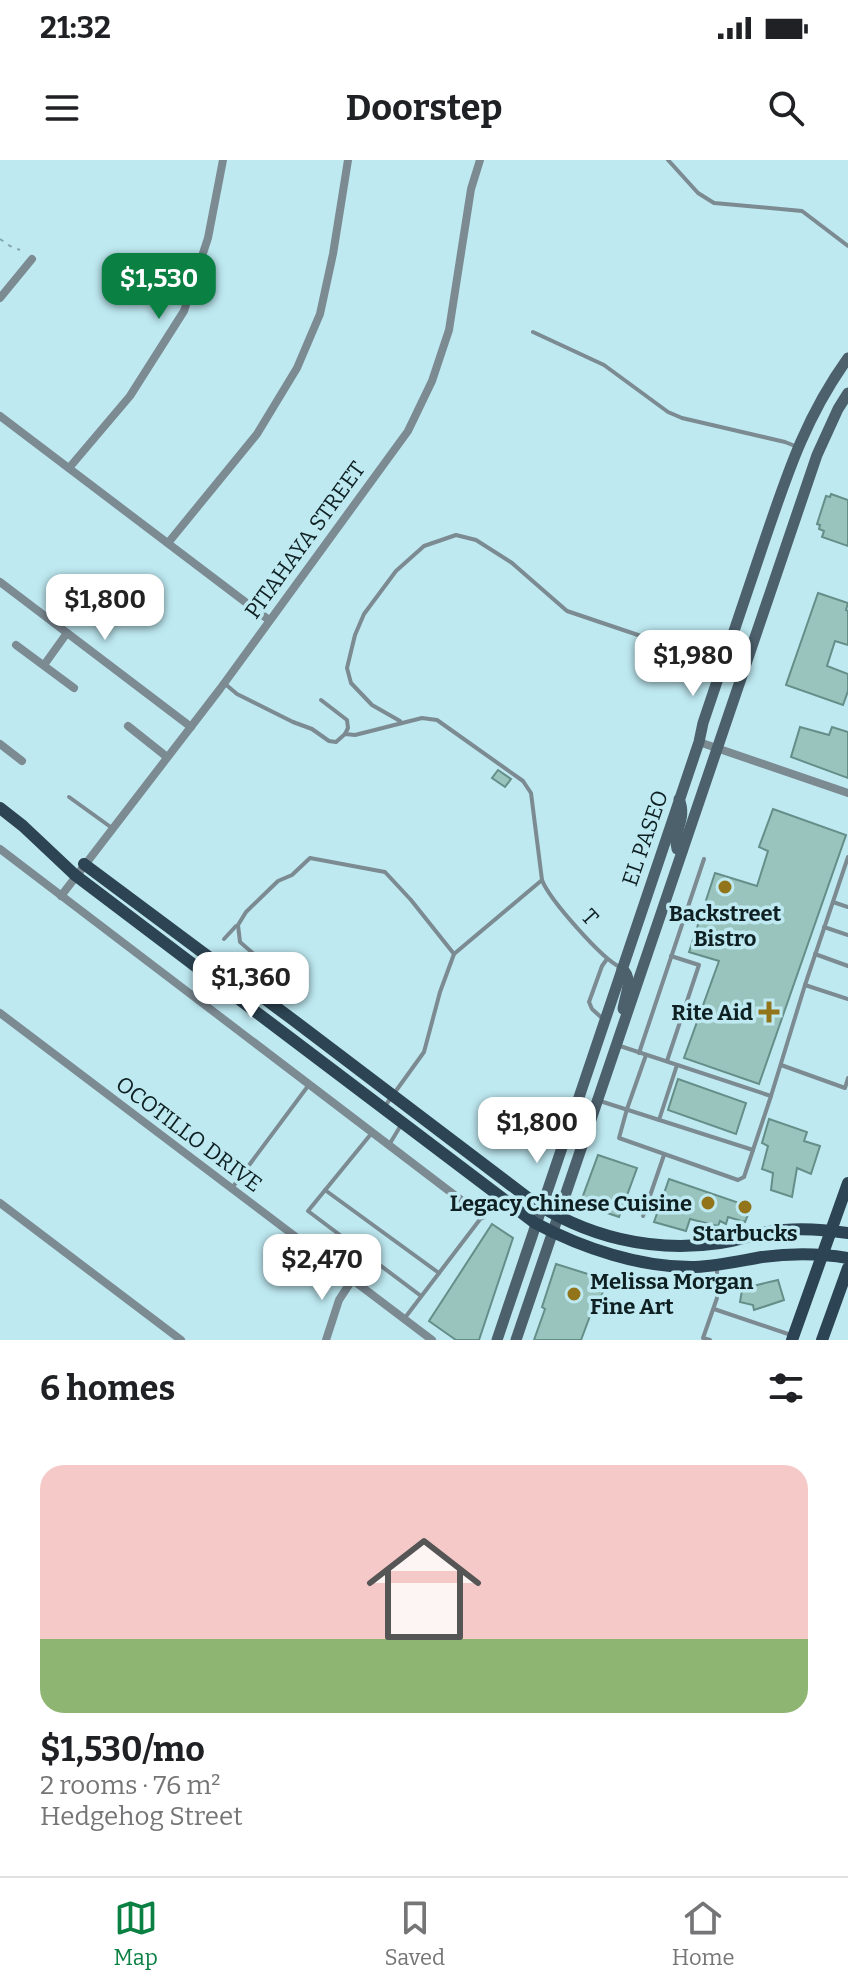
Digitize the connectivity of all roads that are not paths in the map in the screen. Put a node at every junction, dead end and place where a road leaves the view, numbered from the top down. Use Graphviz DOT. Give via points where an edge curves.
graph roads {
  1 [pos="223,160"];
  2 [pos="348,160"];
  3 [pos="480,160"];
  4 [pos="668,160"];
  5 [pos="848,246"];
  6 [pos="32,259"];
  7 [pos="0,298"];
  8 [pos="533,332"];
  9 [pos="848,358"];
  10 [pos="848,393"];
  11 [pos="0,416"];
  12 [pos="797,447"];
  13 [pos="69,468"];
  14 [pos="168,543"];
  15 [pos="0,582"];
  16 [pos="269,620"];
  17 [pos="67,633"];
  18 [pos="16,645"];
  19 [pos="723,664"];
  20 [pos="44,665"];
  21 [pos="224,683"];
  22 [pos="74,688"];
  23 [pos="321,700"];
  24 [pos="381,712"];
  25 [pos="402,722"];
  26 [pos="128,726"];
  27 [pos="191,727"];
  28 [pos="379,729"];
  29 [pos="345,734"];
  30 [pos="699,742"];
  31 [pos="0,744"];
  32 [pos="716,748"];
  33 [pos="167,757"];
  34 [pos="22,761"];
  35 [pos="848,793"];
  36 [pos="69,797"];
  37 [pos="679,798"];
  38 [pos="0,808"];
  39 [pos="112,828"];
  40 [pos="0,849"];
  41 [pos="682,851"];
  42 [pos="848,857"];
  43 [pos="704,859"];
  44 [pos="84,864"];
  45 [pos="75,875"];
  46 [pos="542,880"];
  47 [pos="61,896"];
  48 [pos="833,902"];
  49 [pos="848,907"];
  50 [pos="238,925"];
  51 [pos="824,927"];
  52 [pos="848,935"];
  53 [pos="224,939"];
  54 [pos="454,954"];
  55 [pos="815,954"];
  56 [pos="255,955"];
  57 [pos="671,956"];
  58 [pos="607,959"];
  59 [pos="848,966"];
  60 [pos="622,969"];
  61 [pos="805,985"];
  62 [pos="848,999"];
  63 [pos="0,1013"];
  64 [pos="605,1020"];
  65 [pos="617,1043"];
  66 [pos="639,1053"];
  67 [pos="646,1055"];
  68 [pos="593,1056"];
  69 [pos="666,1062"];
  70 [pos="677,1065"];
  71 [pos="780,1065"];
  72 [pos="848,1078"];
  73 [pos="309,1084"];
  74 [pos="393,1096"];
  75 [pos="771,1096"];
  76 [pos="598,1100"];
  77 [pos="383,1108"];
  78 [pos="627,1109"];
  79 [pos="659,1120"];
  80 [pos="402,1123"];
  81 [pos="372,1132"];
  82 [pos="389,1145"];
  83 [pos="753,1150"];
  84 [pos="664,1155"];
  85 [pos="848,1183"];
  86 [pos="231,1189"];
  87 [pos="325,1190"];
  88 [pos="0,1203"];
  89 [pos="549,1212"];
  90 [pos="482,1216"];
  91 [pos="643,1216"];
  92 [pos="535,1223"];
  93 [pos="830,1230"];
  94 [pos="552,1232"];
  95 [pos="848,1233"];
  96 [pos="822,1253"];
  97 [pos="848,1258"];
  98 [pos="717,1265"];
  99 [pos="848,1268"];
  100 [pos="439,1273"];
  101 [pos="352,1280"];
  102 [pos="421,1296"];
  103 [pos="714,1309"];
  104 [pos="404,1319"];
  105 [pos="792,1338"];
  106 [pos="702,1339"];
  107 [pos="181,1340"];
  108 [pos="326,1340"];
  109 [pos="432,1340"];
  110 [pos="497,1340"];
  111 [pos="516,1340"];
  112 [pos="710,1340"];
  113 [pos="822,1340"];
  1 -- 13 [label="street" via="208,238 184,311 130,396"];
  2 -- 14 [label="street" via="320,314 297,368 257,434"];
  3 -- 16 [label="street, PITAHAYA STREET" via="449,330 432,381 408,431"];
  4 -- 5 [label="lane" via="714,203 802,211"];
  6 -- 7 [label="street"];
  8 -- 12 [label="lane" via="604,365 668,412"];
  9 -- 12 [label="street, EL PASEO"];
  10 -- 32 [label="street, EL PASEO" via="817,455"];
  11 -- 13 [label="street"];
  12 -- 19 [label="street, EL PASEO"];
  13 -- 14 [label="street"];
  14 -- 16 [label="street"];
  15 -- 17 [label="street"];
  16 -- 21 [label="street, PITAHAYA STREET"];
  17 -- 20 [label="street"];
  17 -- 27 [label="street"];
  18 -- 20 [label="street"];
  19 -- 24 [label="lane" via="567,611 512,563 476,540 456,535 424,546 396,571 355,635 348,675"];
  19 -- 30 [label="street, EL PASEO"];
  20 -- 22 [label="street"];
  21 -- 27 [label="street, PITAHAYA STREET"];
  21 -- 29 [label="lane" via="329,741"];
  23 -- 29 [label="lane" via="347,720"];
  24 -- 25 [label="lane"];
  24 -- 28 [label="lane" via="385,720"];
  25 -- 28 [label="lane"];
  25 -- 46 [label="lane" via="437,720 526,784"];
  26 -- 33 [label="street"];
  27 -- 33 [label="street, PITAHAYA STREET"];
  28 -- 29 [label="lane"];
  30 -- 32 [label="street"];
  30 -- 37 [label="street, EL PASEO"];
  31 -- 34 [label="street"];
  32 -- 35 [label="street"];
  32 -- 41 [label="street, EL PASEO"];
  33 -- 39 [label="street, PITAHAYA STREET"];
  36 -- 39 [label="lane"];
  37 -- 41 [label="street" via="683,818 675,843"];
  37 -- 60 [label="street, EL PASEO"];
  38 -- 45 [label="main road"];
  39 -- 44 [label="street, PITAHAYA STREET"];
  40 -- 47 [label="street"];
  41 -- 65 [label="street, EL PASEO"];
  42 -- 48 [label="lane"];
  43 -- 57 [label="lane"];
  44 -- 45 [label="street, PITAHAYA STREET"];
  44 -- 74 [label="main road"];
  45 -- 47 [label="street, PITAHAYA STREET"];
  45 -- 77 [label="main road"];
  46 -- 54 [label="lane"];
  46 -- 58 [label="lane, T" via="554,901"];
  47 -- 73 [label="street"];
  48 -- 49 [label="lane"];
  48 -- 51 [label="lane"];
  50 -- 53 [label="lane"];
  50 -- 54 [label="lane" via="278,881 313,858 385,872"];
  50 -- 56 [label="lane" via="240,942"];
  51 -- 52 [label="lane"];
  51 -- 55 [label="lane"];
  54 -- 74 [label="lane" via="424,1052"];
  55 -- 59 [label="lane"];
  55 -- 61 [label="lane"];
  57 -- 66 [label="lane"];
  57 -- 69 [label="lane" via="699,965"];
  58 -- 60 [label="lane, T"];
  58 -- 64 [label="lane" via="589,1002"];
  60 -- 64 [label="street, EL PASEO"];
  60 -- 65 [label="street" via="629,980"];
  61 -- 62 [label="lane"];
  61 -- 71 [label="lane"];
  63 -- 86 [label="street, OCOTILLO DRIVE"];
  64 -- 68 [label="street, EL PASEO"];
  65 -- 66 [label="lane"];
  65 -- 68 [label="street"];
  65 -- 76 [label="street, EL PASEO"];
  66 -- 67 [label="lane"];
  67 -- 69 [label="lane"];
  67 -- 78 [label="lane"];
  68 -- 89 [label="street, EL PASEO"];
  69 -- 70 [label="lane"];
  70 -- 75 [label="lane"];
  70 -- 79 [label="lane"];
  71 -- 72 [label="lane" via="845,1088"];
  71 -- 75 [label="lane"];
  73 -- 81 [label="street"];
  73 -- 86 [label="lane"];
  74 -- 77 [label="lane"];
  74 -- 89 [label="main road"];
  75 -- 83 [label="lane"];
  76 -- 78 [label="lane"];
  76 -- 89 [label="street, EL PASEO"];
  77 -- 80 [label="main road"];
  78 -- 79 [label="lane"];
  78 -- 84 [label="lane" via="619,1138"];
  79 -- 83 [label="lane"];
  80 -- 82 [label="lane"];
  80 -- 92 [label="main road"];
  81 -- 82 [label="street"];
  81 -- 87 [label="lane"];
  82 -- 90 [label="street"];
  83 -- 84 [label="lane" via="744,1177 738,1180"];
  84 -- 91 [label="lane"];
  85 -- 93 [label="main road"];
  86 -- 101 [label="street, OCOTILLO DRIVE"];
  87 -- 100 [label="lane"];
  87 -- 102 [label="lane" via="308,1211"];
  88 -- 107 [label="street"];
  89 -- 92 [label="street, EL PASEO"];
  89 -- 93 [label="main road" via="588,1231 653,1245 687,1247 791,1229"];
  89 -- 94 [label="street"];
  90 -- 100 [label="lane"];
  92 -- 94 [label="main road"];
  92 -- 110 [label="street, EL PASEO"];
  93 -- 95 [label="main road"];
  93 -- 96 [label="main road"];
  94 -- 98 [label="main road" via="594,1250 641,1261"];
  94 -- 111 [label="street"];
  96 -- 97 [label="main road"];
  96 -- 98 [label="main road"];
  96 -- 105 [label="main road"];
  98 -- 103 [label="lane"];
  99 -- 113 [label="main road"];
  100 -- 102 [label="lane"];
  101 -- 104 [label="street, OCOTILLO DRIVE"];
  101 -- 108 [label="street"];
  102 -- 104 [label="lane"];
  103 -- 105 [label="lane"];
  103 -- 106 [label="lane"];
  104 -- 109 [label="street, OCOTILLO DRIVE"];
  106 -- 112 [label="lane"];
}
